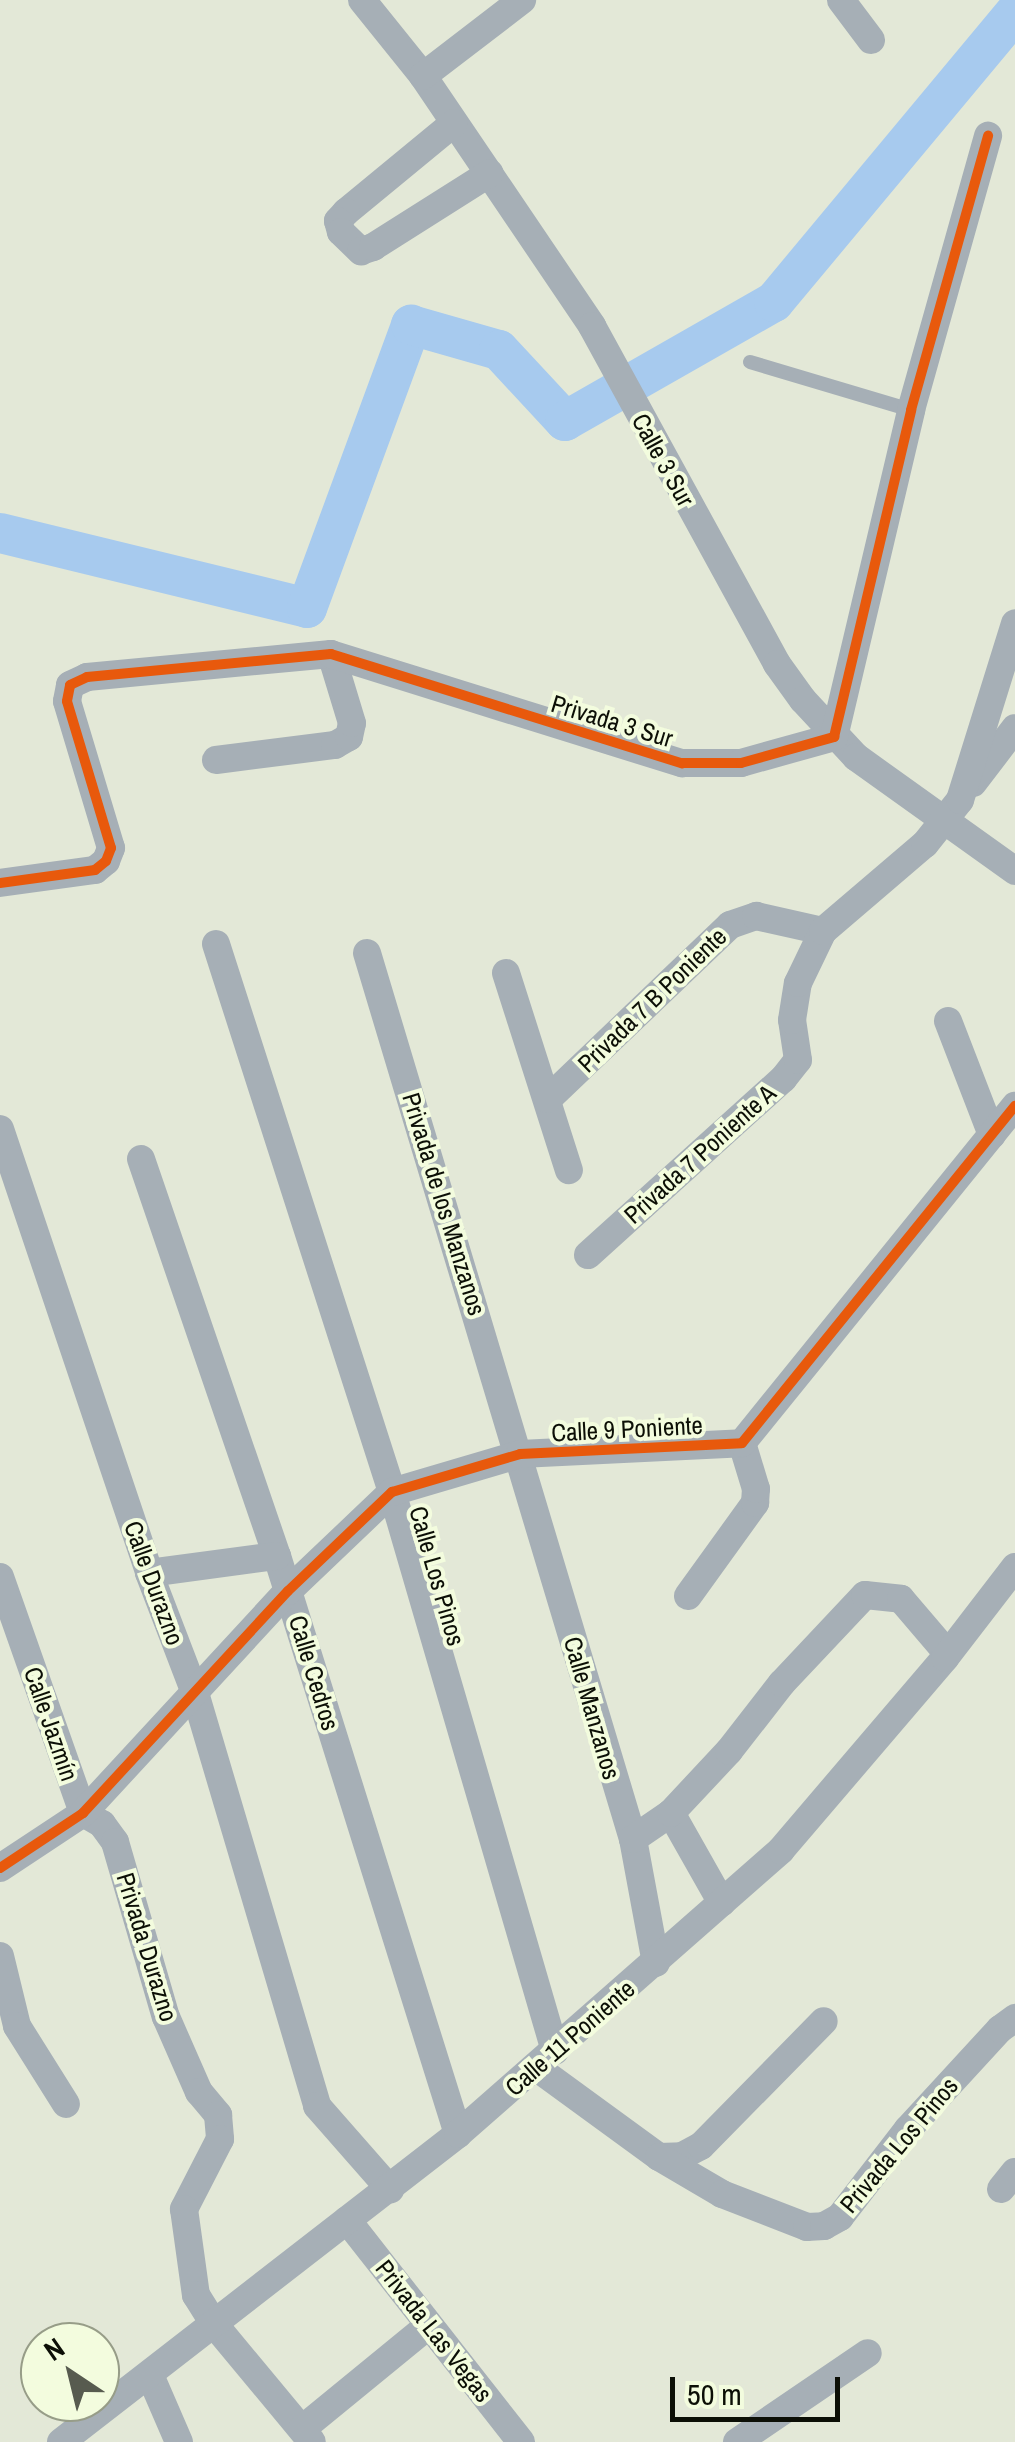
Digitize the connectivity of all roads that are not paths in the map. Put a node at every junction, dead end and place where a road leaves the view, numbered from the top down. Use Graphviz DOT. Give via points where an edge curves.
graph roads {
  1 [pos="362,0"];
  2 [pos="522,0"];
  3 [pos="841,0"];
  4 [pos="871,40"];
  5 [pos="423,76"];
  6 [pos="454,123"];
  7 [pos="988,136"];
  8 [pos="490,173"];
  9 [pos="750,362"];
  10 [pos="912,410"];
  11 [pos="1015,624"];
  12 [pos="330,654"];
  13 [pos="1015,728"];
  14 [pos="834,737"];
  15 [pos="216,760"];
  16 [pos="953,810"];
  17 [pos="1015,871"];
  18 [pos="0,883"];
  19 [pos="822,930"];
  20 [pos="216,944"];
  21 [pos="368,953"];
  22 [pos="506,973"];
  23 [pos="948,1021"];
  24 [pos="548,1099"];
  25 [pos="1015,1106"];
  26 [pos="0,1129"];
  27 [pos="992,1135"];
  28 [pos="142,1159"];
  29 [pos="569,1170"];
  30 [pos="588,1255"];
  31 [pos="742,1442"];
  32 [pos="520,1454"];
  33 [pos="392,1492"];
  34 [pos="277,1556"];
  35 [pos="1015,1567"];
  36 [pos="149,1573"];
  37 [pos="0,1577"];
  38 [pos="288,1591"];
  39 [pos="688,1596"];
  40 [pos="948,1654"];
  41 [pos="195,1693"];
  42 [pos="670,1813"];
  43 [pos="83,1814"];
  44 [pos="633,1839"];
  45 [pos="0,1868"];
  46 [pos="722,1904"];
  47 [pos="0,1956"];
  48 [pos="656,1963"];
  49 [pos="1015,2018"];
  50 [pos="824,2020"];
  51 [pos="546,2060"];
  52 [pos="66,2104"];
  53 [pos="458,2134"];
  54 [pos="659,2157"];
  55 [pos="390,2189"];
  56 [pos="346,2220"];
  57 [pos="214,2324"];
  58 [pos="428,2326"];
  59 [pos="868,2352"];
  60 [pos="150,2375"];
  61 [pos="307,2436"];
  62 [pos="60,2442"];
  63 [pos="179,2442"];
  64 [pos="521,2442"];
  65 [pos="737,2442"];
  1 -- 5 [label="street, Calle 3 Sur"];
  2 -- 5 [label="street"];
  3 -- 4 [label="street"];
  5 -- 6 [label="street, Calle 3 Sur"];
  6 -- 8 [label="street, Calle 3 Sur"];
  6 -- 8 [label="street" via="346,212 338,220 341,232 361,251 373,247"];
  7 -- 10 [label="street"];
  8 -- 14 [label="street, Calle 3 Sur" via="592,326 778,664"];
  9 -- 10 [label="lane"];
  10 -- 14 [label="street"];
  11 -- 16 [label="street"];
  12 -- 14 [label="street, Privada 3 Sur" via="682,762 741,764"];
  12 -- 15 [label="street" via="352,723 349,736 335,745"];
  12 -- 18 [label="street, Privada 3 Sur" via="87,677 70,685 68,701 111,848 95,870"];
  13 -- 16 [label="street"];
  14 -- 16 [label="street, Calle 3 Sur"];
  16 -- 17 [label="street, Calle 3 Sur"];
  16 -- 19 [label="street" via="925,844"];
  19 -- 24 [label="street, Privada 7 B Poniente" via="756,916 730,925"];
  19 -- 30 [label="street, Privada 7 Poniente A" via="798,983 792,1020 798,1060"];
  20 -- 33 [label="street, Calle Los Pinos"];
  21 -- 32 [label="street, Privada de los Manzanos"];
  22 -- 24 [label="street, Privada 7 B Poniente"];
  23 -- 27 [label="street"];
  24 -- 29 [label="street, Privada 7 B Poniente"];
  25 -- 27 [label="street"];
  26 -- 36 [label="street, Calle Durazno"];
  27 -- 31 [label="street"];
  28 -- 34 [label="street, Calle Cedros"];
  31 -- 32 [label="street, Calle 9 Poniente"];
  31 -- 39 [label="street" via="756,1503"];
  32 -- 33 [label="street, Calle 9 Poniente"];
  32 -- 44 [label="street, Calle Manzanos"];
  33 -- 38 [label="street, Calle 9 Poniente"];
  33 -- 51 [label="street, Calle Los Pinos"];
  34 -- 36 [label="street"];
  34 -- 38 [label="street, Calle Cedros"];
  35 -- 40 [label="street, Calle 11 Poniente"];
  36 -- 41 [label="street, Calle Durazno"];
  37 -- 43 [label="street, Calle Jazmín"];
  38 -- 41 [label="street, Calle 9 Poniente"];
  38 -- 53 [label="street, Calle Cedros"];
  40 -- 42 [label="street" via="901,1599 866,1596"];
  40 -- 46 [label="street, Calle 11 Poniente" via="781,1850"];
  41 -- 43 [label="street, Calle 9 Poniente"];
  41 -- 55 [label="street, Calle Durazno" via="317,2106"];
  42 -- 44 [label="street"];
  42 -- 46 [label="street"];
  43 -- 45 [label="street, Calle 9 Poniente"];
  43 -- 57 [label="street, Privada Durazno" via="115,1842 166,2017 198,2092 218,2115 220,2139 184,2208 196,2295"];
  44 -- 48 [label="street, Calle Manzanos"];
  46 -- 48 [label="street, Calle 11 Poniente"];
  47 -- 52 [label="street" via="16,2026"];
  48 -- 51 [label="street, Calle 11 Poniente"];
  49 -- 54 [label="street, Privada Los Pinos" via="908,2129 840,2217 824,2226 807,2227 722,2194"];
  50 -- 54 [label="street" via="701,2146"];
  51 -- 53 [label="street, Calle 11 Poniente"];
  51 -- 54 [label="street, Privada Los Pinos"];
  53 -- 55 [label="street, Calle 11 Poniente"];
  55 -- 56 [label="street, Calle 11 Poniente"];
  56 -- 57 [label="street, Calle 11 Poniente"];
  56 -- 58 [label="street, Privada Las Vegas"];
  57 -- 60 [label="street, Calle 11 Poniente"];
  57 -- 61 [label="street, Privada Durazno"];
  58 -- 61 [label="street"];
  58 -- 64 [label="street, Privada Las Vegas"];
  59 -- 65 [label="street"];
  60 -- 62 [label="street, Calle 11 Poniente"];
  60 -- 63 [label="street"];
}
